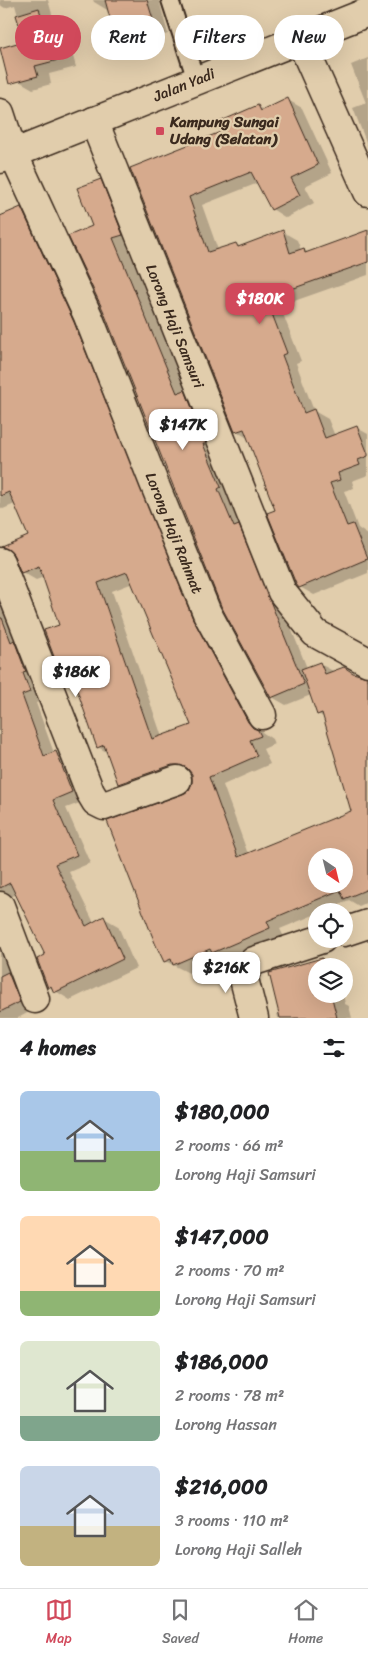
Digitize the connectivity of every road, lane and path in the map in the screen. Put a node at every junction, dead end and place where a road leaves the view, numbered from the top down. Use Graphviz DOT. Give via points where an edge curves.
graph roads {
  1 [pos="170,0"];
  2 [pos="368,12"];
  3 [pos="344,21"];
  4 [pos="274,48"];
  5 [pos="310,60"];
  6 [pos="196,80"];
  7 [pos="0,113"];
  8 [pos="94,121"];
  9 [pos="6,156"];
  10 [pos="368,192"];
  11 [pos="0,562"];
  12 [pos="368,662"];
  13 [pos="262,716"];
  14 [pos="177,780"];
  15 [pos="0,906"];
  16 [pos="368,924"];
  17 [pos="353,929"];
  18 [pos="308,944"];
  19 [pos="35,999"];
  20 [pos="254,1018"];
  1 -- 6 [label="lane"];
  2 -- 3 [label="street, Jalan Yadi"];
  4 -- 6 [label="street, Jalan Yadi"];
  5 -- 10 [label="street"];
  6 -- 8 [label="street, Jalan Yadi"];
  7 -- 9 [label="street, Lorong Haji Rahmat"];
  8 -- 9 [label="street, Jalan Yadi"];
  8 -- 12 [label="street, Lorong Haji Samsuri" via="282,592 315,633"];
  9 -- 13 [label="street, Lorong Haji Rahmat" via="88,316 207,613"];
  11 -- 14 [label="street" via="96,802 104,806"];
  15 -- 19 [label="street"];
  16 -- 17 [label="street"];
  18 -- 20 [label="street" via="254,961 246,969 244,979"];
}
